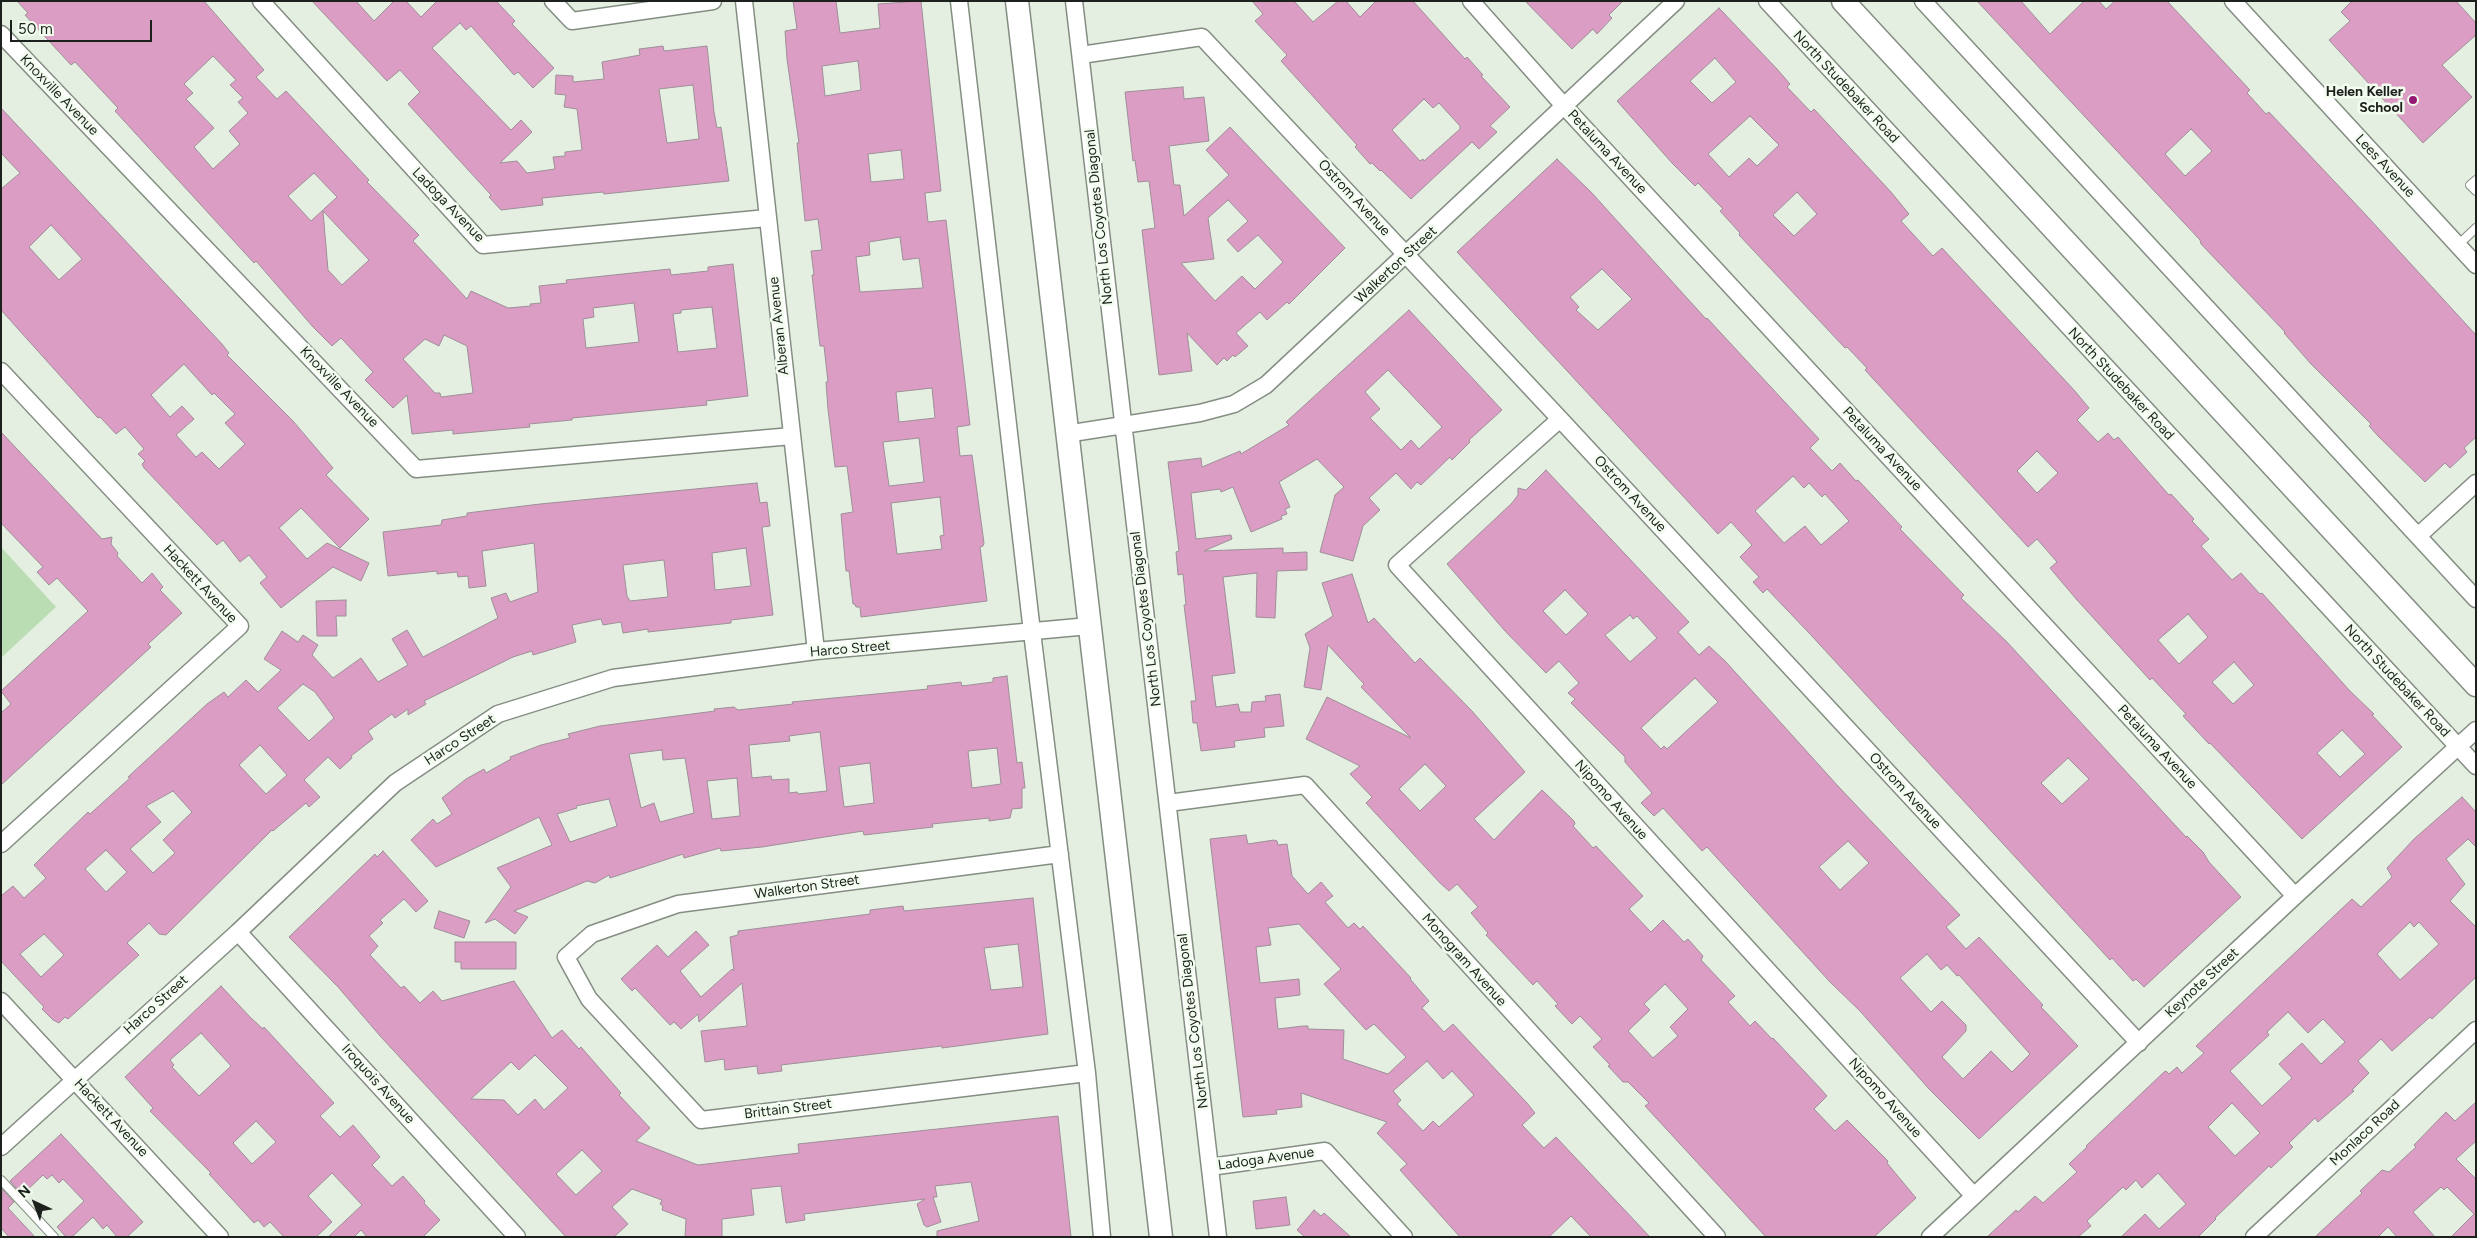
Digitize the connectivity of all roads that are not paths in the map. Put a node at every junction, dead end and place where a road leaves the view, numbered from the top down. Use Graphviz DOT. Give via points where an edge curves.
graph roads {
  1 [pos="261,1"];
  2 [pos="553,1"];
  3 [pos="712,1"];
  4 [pos="744,1"];
  5 [pos="959,1"];
  6 [pos="1017,1"];
  7 [pos="1074,1"];
  8 [pos="1471,1"];
  9 [pos="1676,1"];
  10 [pos="1767,1"];
  11 [pos="1843,1"];
  12 [pos="1923,1"];
  13 [pos="2233,1"];
  14 [pos="1,34"];
  15 [pos="1081,55"];
  16 [pos="1565,107"];
  17 [pos="2476,180"];
  18 [pos="2476,191"];
  19 [pos="767,218"];
  20 [pos="2476,228"];
  21 [pos="2458,245"];
  22 [pos="1407,254"];
  23 [pos="2476,265"];
  24 [pos="1,371"];
  25 [pos="1560,419"];
  26 [pos="1122,426"];
  27 [pos="1066,434"];
  28 [pos="792,436"];
  29 [pos="2476,483"];
  30 [pos="2418,536"];
  31 [pos="2476,598"];
  32 [pos="1089,626"];
  33 [pos="1032,632"];
  34 [pos="816,651"];
  35 [pos="2476,685"];
  36 [pos="2476,730"];
  37 [pos="2458,747"];
  38 [pos="2476,766"];
  39 [pos="1168,803"];
  40 [pos="1,844"];
  41 [pos="1060,854"];
  42 [pos="2295,896"];
  43 [pos="238,932"];
  44 [pos="566,957"];
  45 [pos="1,1001"];
  46 [pos="2476,1030"];
  47 [pos="2139,1043"];
  48 [pos="1086,1073"];
  49 [pos="75,1078"];
  50 [pos="1,1147"];
  51 [pos="1210,1167"];
  52 [pos="1,1180"];
  53 [pos="1974,1196"];
  54 [pos="54,1237"];
  55 [pos="220,1237"];
  56 [pos="517,1237"];
  57 [pos="1102,1237"];
  58 [pos="1160,1237"];
  59 [pos="1218,1237"];
  60 [pos="1404,1237"];
  61 [pos="1717,1237"];
  62 [pos="1930,1237"];
  63 [pos="2254,1237"];
  1 -- 19 [label="street, Ladoga Avenue" via="483,245"];
  2 -- 3 [label="street" via="572,22"];
  4 -- 19 [label="street, Alberan Avenue"];
  5 -- 33 [label="street"];
  6 -- 27 [label="main road"];
  7 -- 15 [label="street, North Los Coyotes Diagonal"];
  8 -- 16 [label="street, Petaluma Avenue"];
  9 -- 16 [label="street, Walkerton Street"];
  10 -- 37 [label="street, North Studebaker Road"];
  11 -- 35 [label="main road"];
  12 -- 30 [label="street"];
  13 -- 21 [label="street, Lees Avenue"];
  14 -- 28 [label="street, Knoxville Avenue" via="416,468"];
  15 -- 22 [label="street, Ostrom Avenue" via="1202,38"];
  15 -- 26 [label="street, North Los Coyotes Diagonal"];
  16 -- 22 [label="street, Walkerton Street"];
  16 -- 42 [label="street, Petaluma Avenue"];
  17 -- 18 [label="lane" via="2470,185"];
  19 -- 28 [label="street, Alberan Avenue"];
  20 -- 21 [label="lane"];
  21 -- 23 [label="street, Lees Avenue"];
  22 -- 25 [label="street, Ostrom Avenue"];
  22 -- 26 [label="street, Walkerton Street" via="1266,385 1234,404"];
  24 -- 40 [label="street, Hackett Avenue" via="240,626"];
  25 -- 47 [label="street, Ostrom Avenue"];
  25 -- 53 [label="street, Nipomo Avenue" via="1396,565"];
  26 -- 27 [label="street, Walkerton Street"];
  26 -- 39 [label="street, North Los Coyotes Diagonal"];
  27 -- 32 [label="main road"];
  28 -- 34 [label="street, Alberan Avenue"];
  29 -- 30 [label="street"];
  30 -- 31 [label="street"];
  32 -- 33 [label="street, Harco Street"];
  32 -- 58 [label="main road"];
  33 -- 34 [label="street, Harco Street"];
  33 -- 41 [label="street"];
  34 -- 43 [label="street, Harco Street" via="612,678 498,714 395,782"];
  36 -- 37 [label="street, Keynote Street"];
  37 -- 38 [label="street, North Studebaker Road"];
  37 -- 42 [label="street, Keynote Street"];
  39 -- 51 [label="street, North Los Coyotes Diagonal"];
  39 -- 61 [label="street, Monogram Avenue" via="1305,785"];
  41 -- 44 [label="street, Walkerton Street" via="678,904 592,934"];
  41 -- 48 [label="street"];
  42 -- 47 [label="street, Keynote Street"];
  43 -- 49 [label="street, Harco Street"];
  43 -- 56 [label="street, Iroquois Avenue"];
  44 -- 48 [label="street, Brittain Street" via="589,999 701,1120"];
  45 -- 49 [label="street, Hackett Avenue"];
  46 -- 63 [label="street, Monlaco Road"];
  47 -- 53 [label="street, Keynote Street"];
  48 -- 57 [label="street"];
  49 -- 50 [label="street, Harco Street"];
  49 -- 55 [label="street, Hackett Avenue"];
  51 -- 59 [label="street, North Los Coyotes Diagonal"];
  51 -- 60 [label="street, Ladoga Avenue" via="1325,1151"];
  52 -- 54 [label="lane"];
  53 -- 62 [label="street, Keynote Street"];
}
